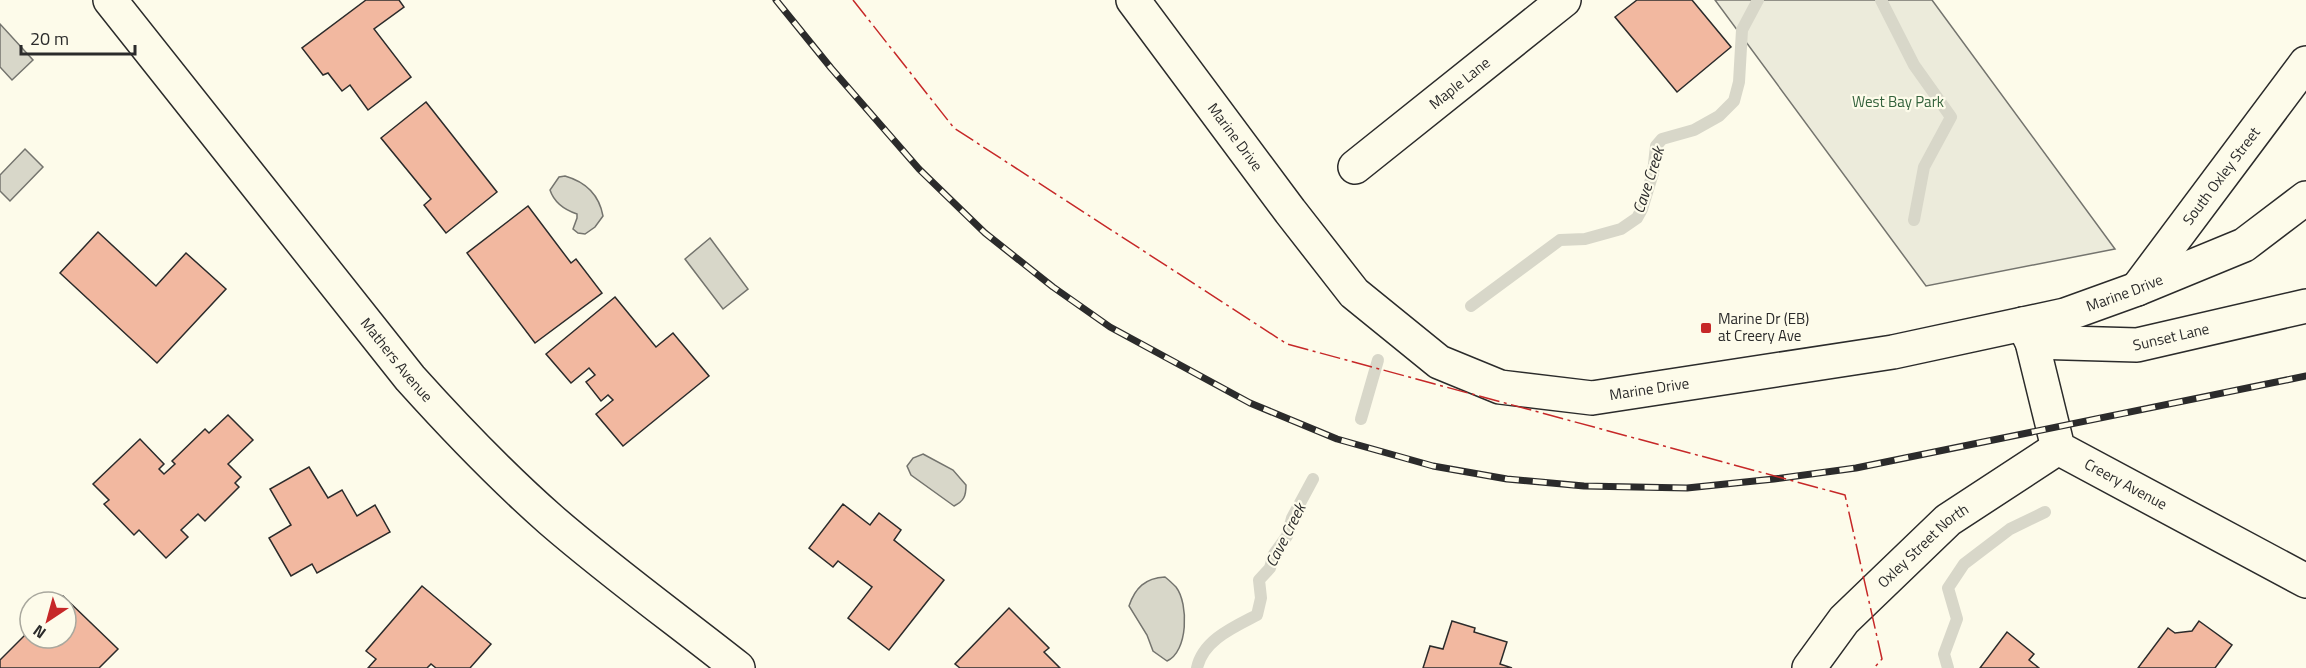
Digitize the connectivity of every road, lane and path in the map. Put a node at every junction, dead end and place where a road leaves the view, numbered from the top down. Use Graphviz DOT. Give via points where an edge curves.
graph roads {
  1 [pos="110,0"];
  2 [pos="1133,0"];
  3 [pos="1564,0"];
  4 [pos="2306,63"];
  5 [pos="1355,167"];
  6 [pos="2306,198"];
  7 [pos="2137,289"];
  8 [pos="2306,306"];
  9 [pos="2028,333"];
  10 [pos="2058,448"];
  11 [pos="2306,581"];
  12 [pos="738,668"];
  13 [pos="1809,668"];
  1 -- 12 [label="street, Mathers Avenue" via="410,378 457,430 553,522"];
  2 -- 9 [label="street, Marine Drive" via="1354,293 1439,362 1500,387 1592,398"];
  3 -- 5 [label="street, Maple Lane"];
  4 -- 7 [label="street, South Oxley Street"];
  6 -- 7 [label="street, Marine Drive" via="2244,245"];
  7 -- 9 [label="street, Marine Drive"];
  8 -- 9 [label="street, Sunset Lane" via="2137,345"];
  9 -- 10 [label="street"];
  10 -- 11 [label="street, Creery Avenue"];
  10 -- 13 [label="street, Oxley Street North" via="1948,520 1844,620"];
}
